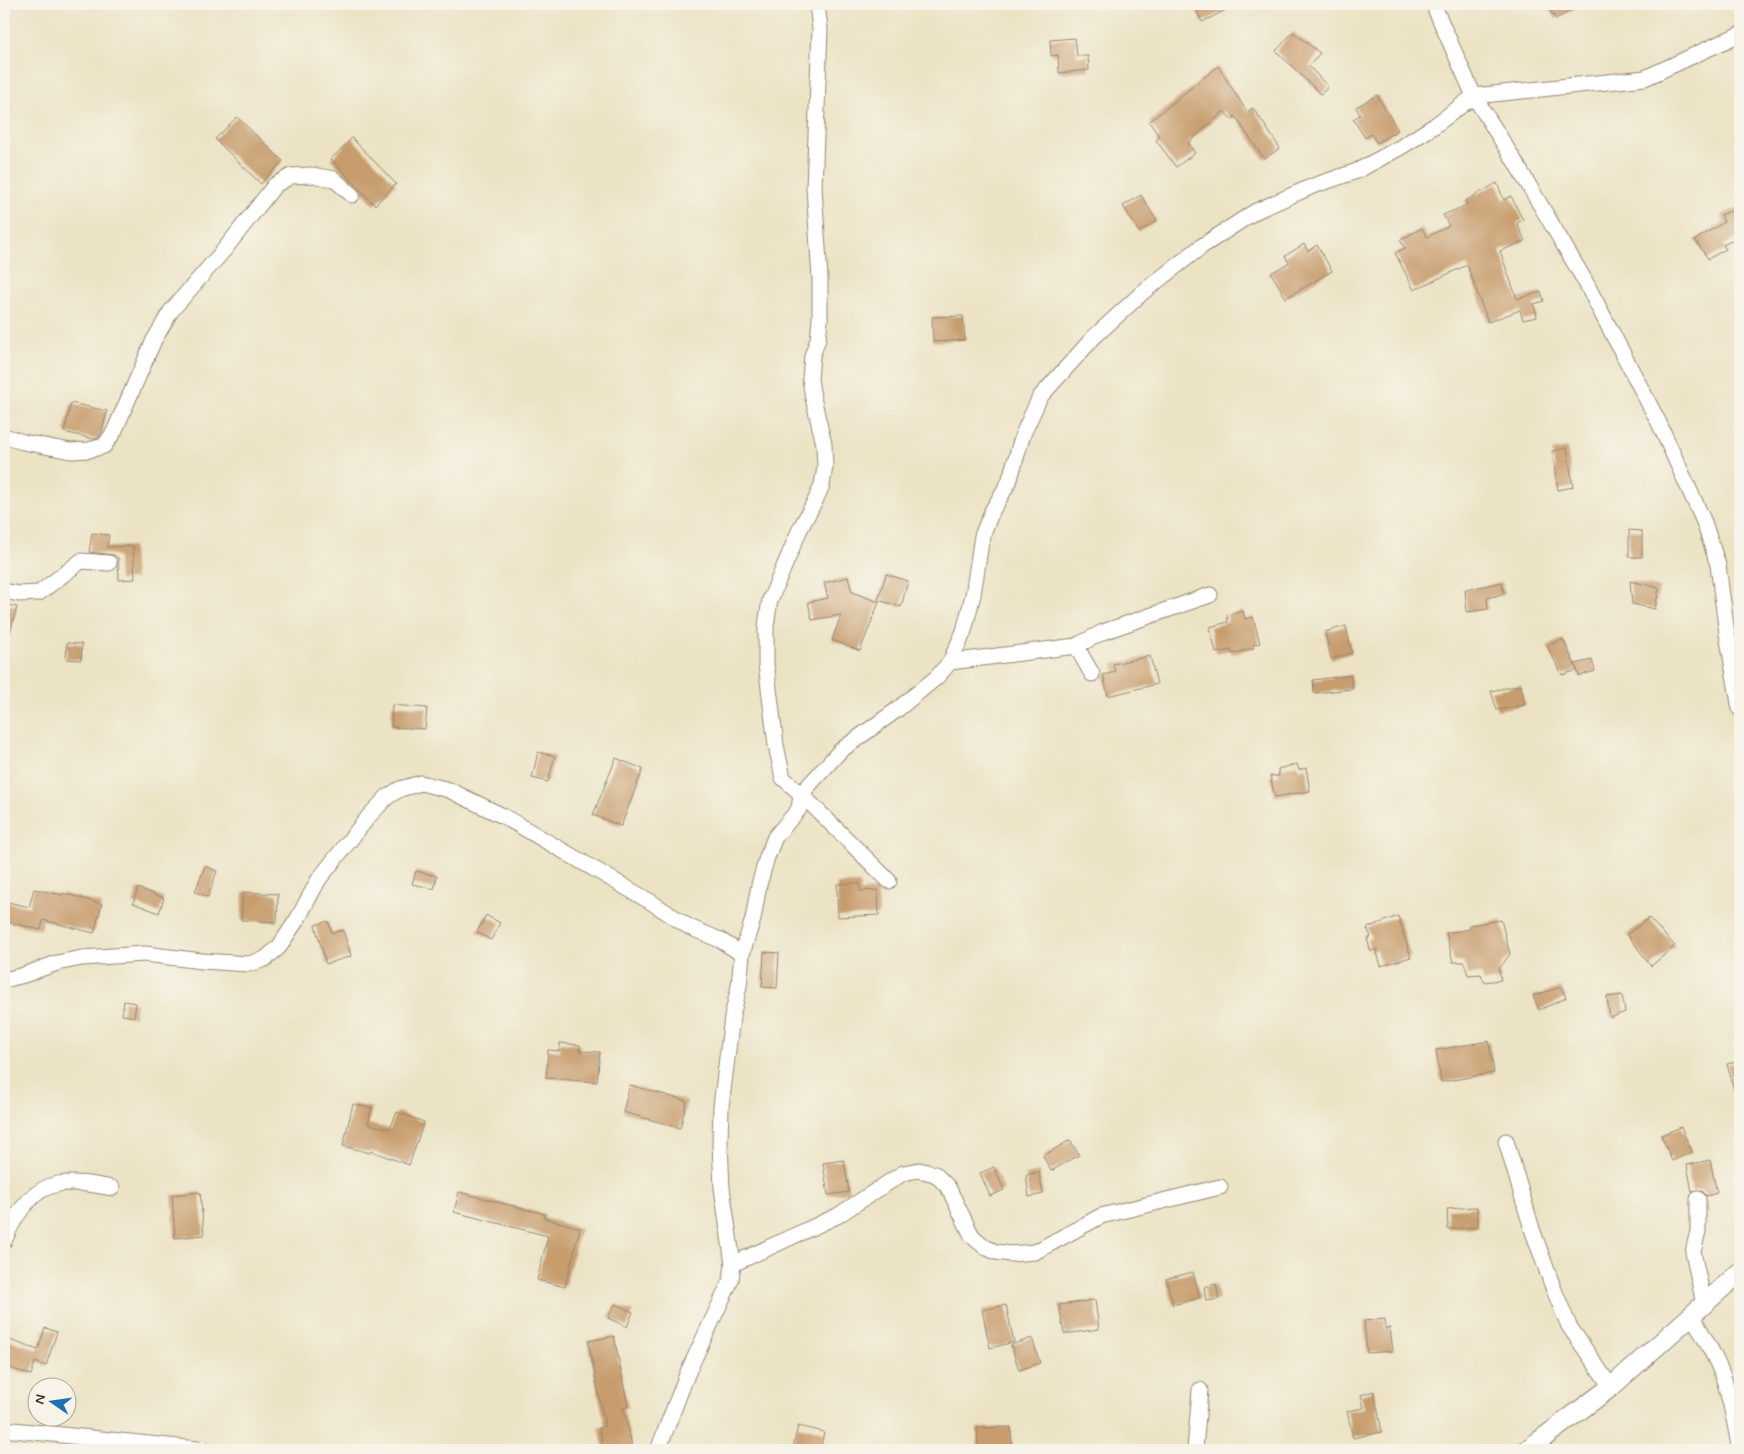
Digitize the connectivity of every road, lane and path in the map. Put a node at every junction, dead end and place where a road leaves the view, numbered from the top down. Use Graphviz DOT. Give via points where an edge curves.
graph roads {
  1 [pos="817,4"];
  2 [pos="1433,4"];
  3 [pos="1740,34"];
  4 [pos="1474,96"];
  5 [pos="352,195"];
  6 [pos="4,436"];
  7 [pos="109,562"];
  8 [pos="4,591"];
  9 [pos="1210,595"];
  10 [pos="1076,646"];
  11 [pos="950,662"];
  12 [pos="1092,674"];
  13 [pos="1740,709"];
  14 [pos="801,794"];
  15 [pos="889,881"];
  16 [pos="742,954"];
  17 [pos="4,980"];
  18 [pos="1506,1141"];
  19 [pos="1220,1187"];
  20 [pos="112,1188"];
  21 [pos="1698,1199"];
  22 [pos="4,1241"];
  23 [pos="733,1264"];
  24 [pos="1740,1272"];
  25 [pos="1698,1310"];
  26 [pos="1611,1387"];
  27 [pos="1200,1390"];
  28 [pos="4,1429"];
  29 [pos="207,1450"];
  30 [pos="658,1450"];
  31 [pos="1195,1450"];
  32 [pos="1528,1450"];
  33 [pos="1740,1450"];
  1 -- 14 [label="street" via="820,30 814,188 820,320 810,379 824,444 825,467 822,485 770,600 766,626 766,664 776,745 783,778"];
  2 -- 4 [label="street"];
  3 -- 4 [label="street" via="1645,78"];
  4 -- 11 [label="street" via="1434,126 1357,171 1256,211 1202,246 1143,292 1094,337 1040,397 1022,434 1010,482 992,511 982,536 964,631"];
  4 -- 13 [label="street" via="1585,281 1659,423 1704,522 1718,565"];
  5 -- 6 [label="street" via="334,180 311,176 291,176 275,185 171,311 154,340 114,432 104,446 72,451"];
  7 -- 8 [label="street" via="81,561 39,593"];
  9 -- 10 [label="street" via="1103,632"];
  10 -- 11 [label="street"];
  10 -- 12 [label="street"];
  11 -- 14 [label="street" via="898,709 840,751"];
  14 -- 15 [label="street"];
  14 -- 16 [label="street" via="799,809 775,837 767,857"];
  16 -- 17 [label="street" via="689,927 503,816 449,790 421,783 387,797 369,816 319,879 279,947 265,959 249,964 202,962 145,954 82,958"];
  16 -- 23 [label="street" via="721,1107 722,1188"];
  18 -- 26 [label="street" via="1554,1290 1570,1326"];
  19 -- 23 [label="street" via="1101,1216 1036,1252 1010,1254 985,1247 972,1236 948,1187 935,1174 919,1170 903,1173 836,1216"];
  20 -- 22 [label="street" via="82,1183 57,1184 39,1192 23,1205"];
  21 -- 25 [label="street" via="1698,1231 1693,1252"];
  23 -- 30 [label="street" via="731,1280 688,1372"];
  24 -- 25 [label="main road"];
  25 -- 26 [label="main road"];
  25 -- 33 [label="street" via="1722,1375"];
  26 -- 32 [label="main road"];
  27 -- 31 [label="street"];
  28 -- 29 [label="street"];
}
